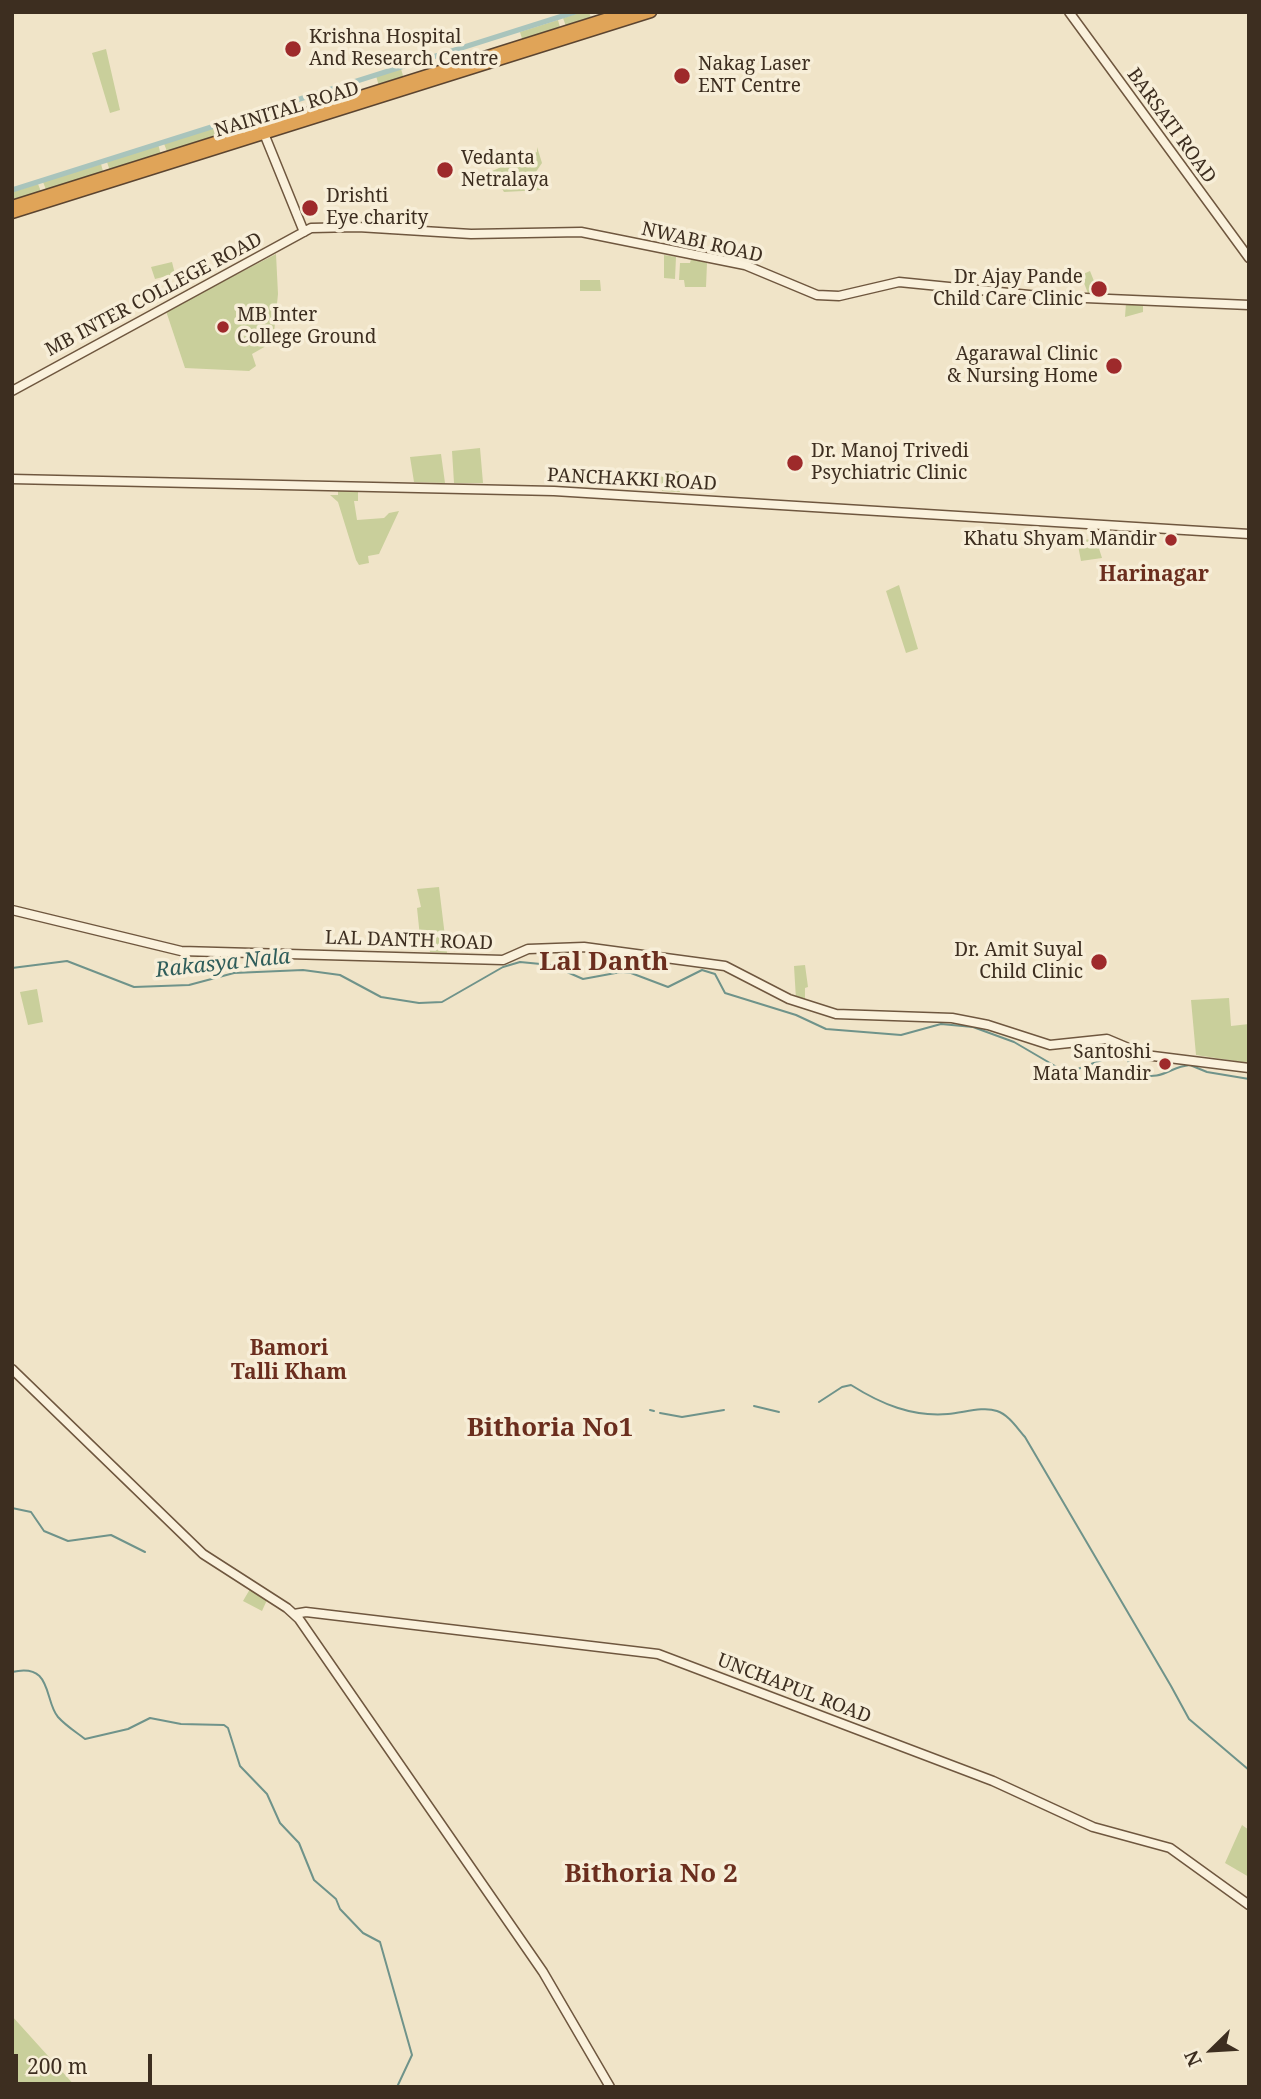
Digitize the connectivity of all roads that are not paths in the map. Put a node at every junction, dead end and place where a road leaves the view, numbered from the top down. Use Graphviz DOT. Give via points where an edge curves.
graph roads {
  1 [pos="651,12"];
  2 [pos="1069,12"];
  3 [pos="630,14"];
  4 [pos="300,121"];
  5 [pos="265,136"];
  6 [pos="110,179"];
  7 [pos="12,206"];
  8 [pos="12,213"];
  9 [pos="307,230"];
  10 [pos="1249,258"];
  11 [pos="1249,305"];
  12 [pos="12,391"];
  13 [pos="12,478"];
  14 [pos="1249,534"];
  15 [pos="12,910"];
  16 [pos="1249,1068"];
  17 [pos="12,1369"];
  18 [pos="294,1614"];
  19 [pos="1249,1905"];
  20 [pos="610,2087"];
  1 -- 3 [label="highway, NAINITAL ROAD"];
  2 -- 10 [label="street, BARSATI ROAD"];
  3 -- 4 [label="highway, NAINITAL ROAD"];
  4 -- 5 [label="highway, NAINITAL ROAD"];
  4 -- 6 [label="highway, NAINITAL ROAD"];
  5 -- 6 [label="highway, NAINITAL ROAD"];
  5 -- 9 [label="street"];
  6 -- 7 [label="highway, NAINITAL ROAD"];
  6 -- 8 [label="highway, NAINITAL ROAD"];
  9 -- 11 [label="street, NWABI ROAD" via="581,232 745,265 817,295 839,296 899,282 1039,296"];
  9 -- 12 [label="street, MB INTER COLLEGE ROAD"];
  13 -- 14 [label="street, PANCHAKKI ROAD" via="554,491"];
  15 -- 16 [label="street, LAL DANTH ROAD" via="186,952 503,960 528,949 601,949 725,966 789,999 836,1014 952,1018 1050,1045 1107,1039 1144,1055"];
  17 -- 18 [label="street" via="209,1559"];
  18 -- 19 [label="street, UNCHAPUL ROAD" via="658,1654 993,1781 1093,1827 1170,1849"];
  18 -- 20 [label="street" via="538,1965"];
}
